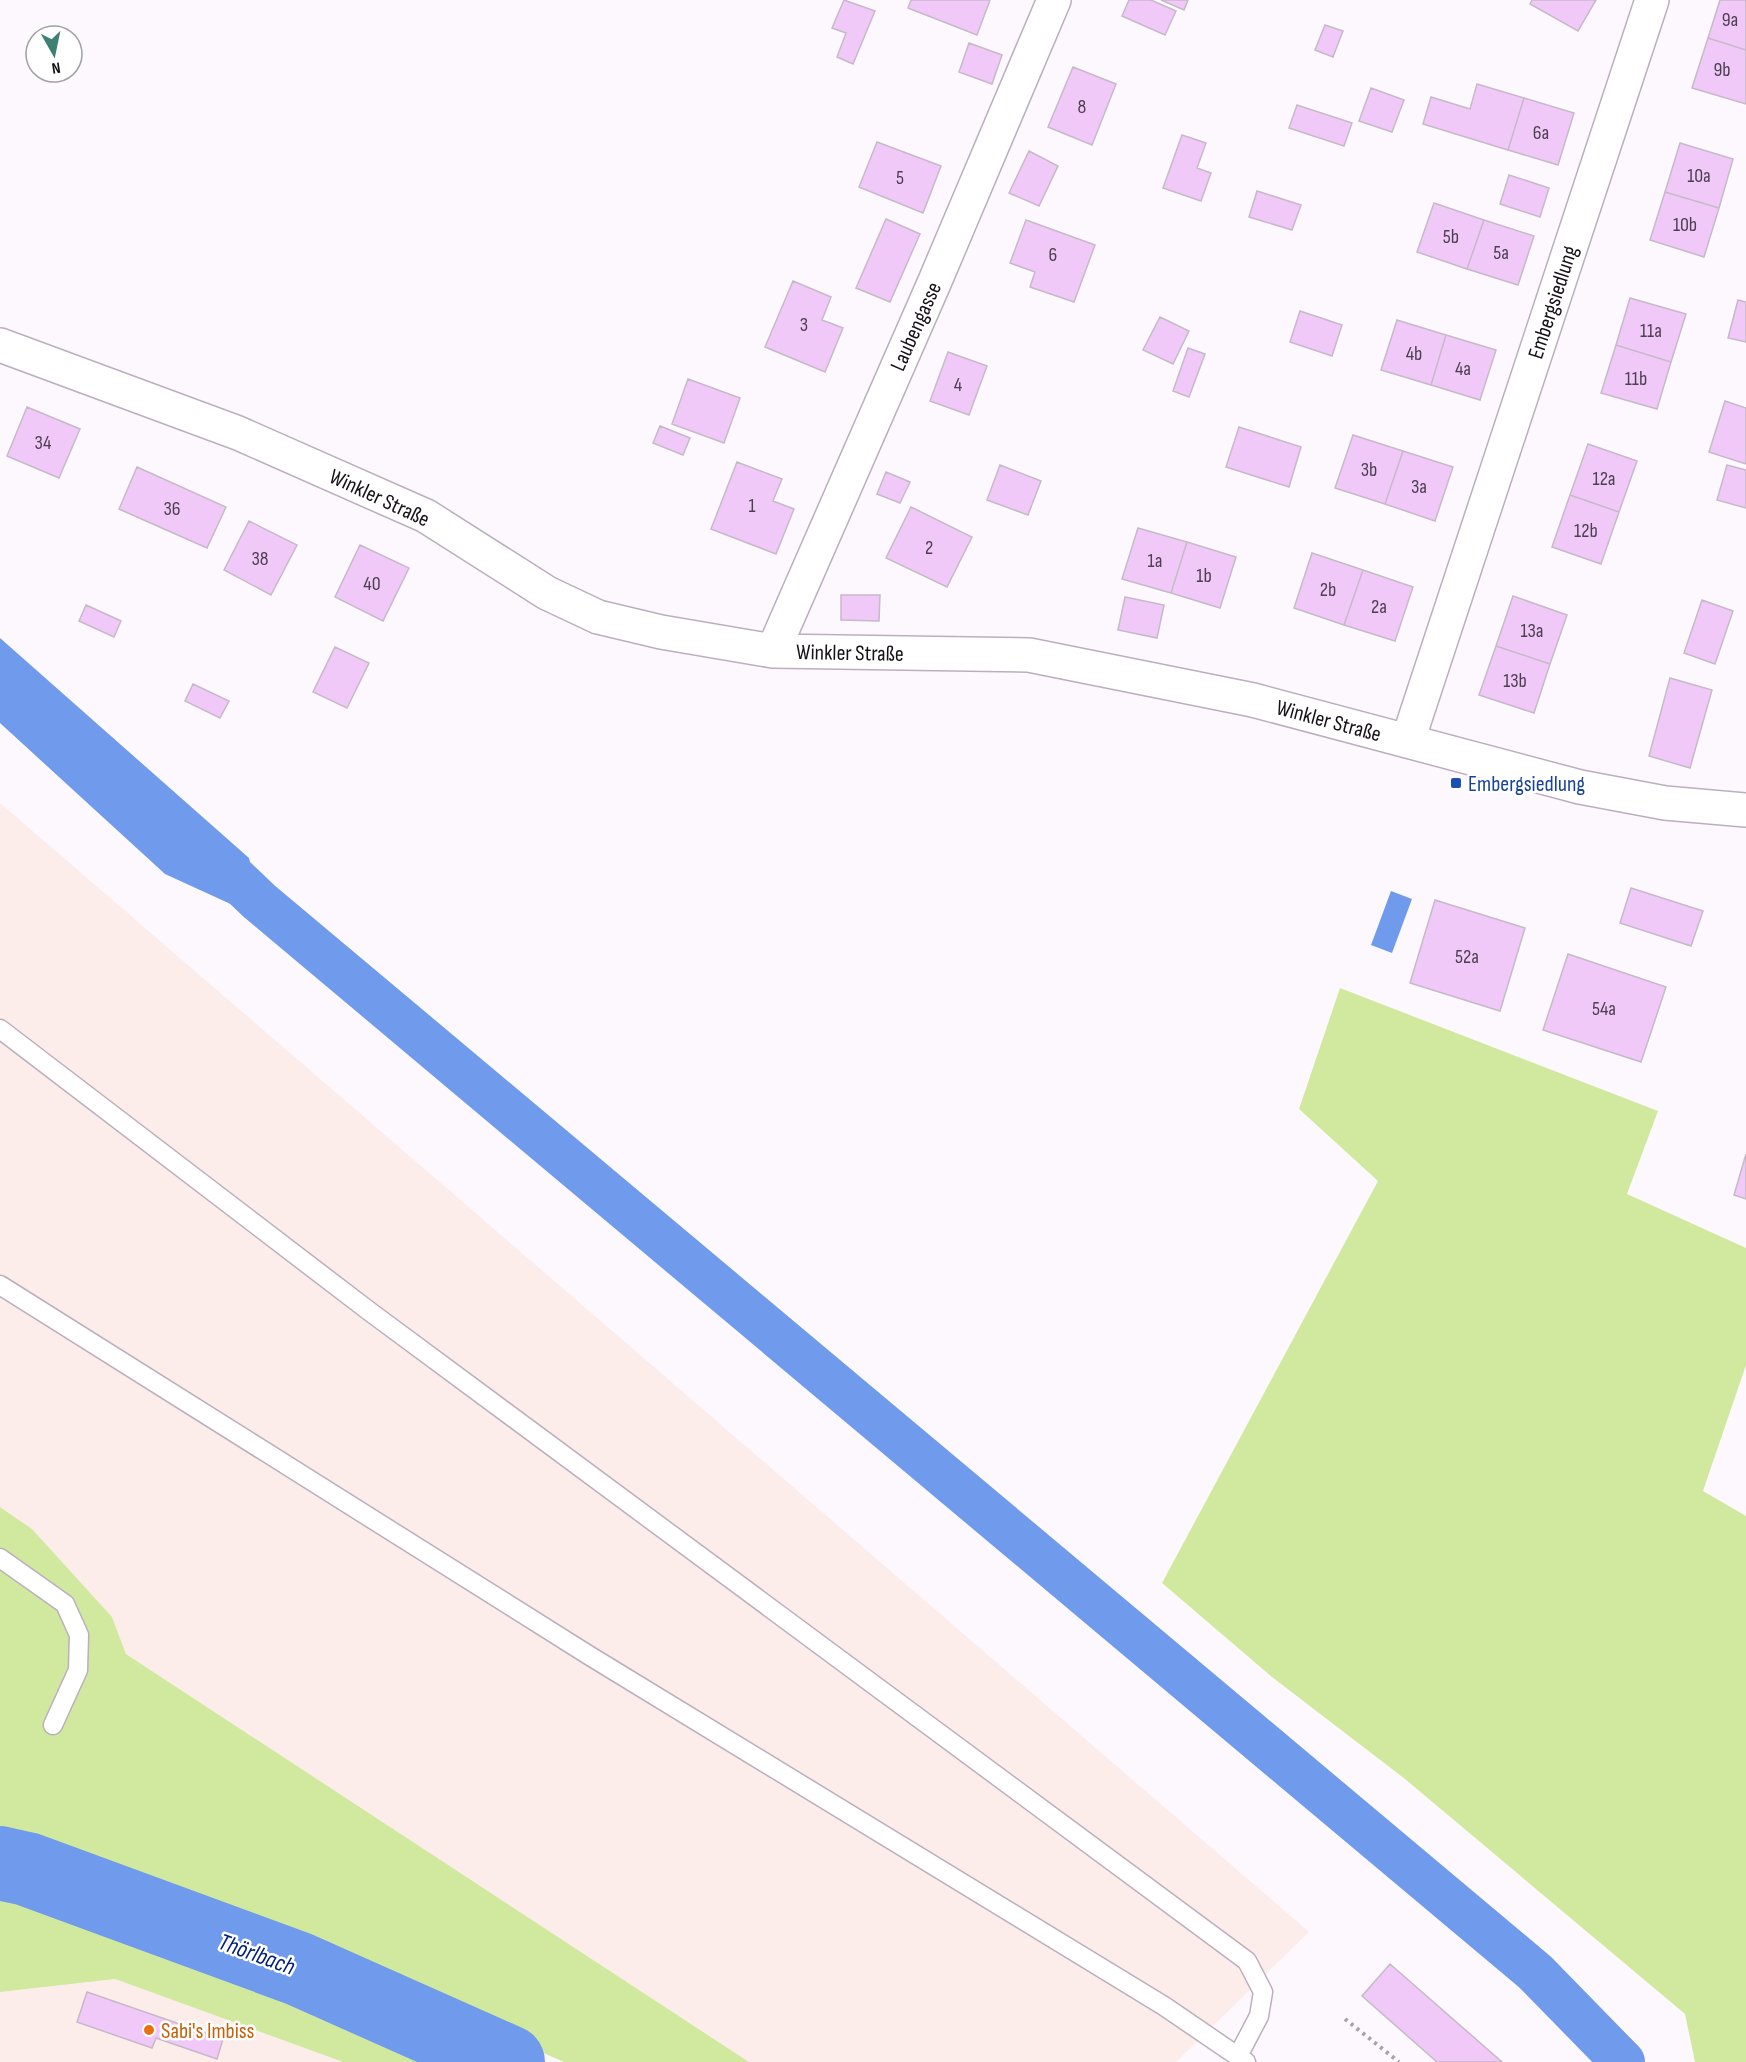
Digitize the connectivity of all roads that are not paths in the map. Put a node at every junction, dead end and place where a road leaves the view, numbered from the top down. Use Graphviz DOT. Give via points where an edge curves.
graph roads {
  1 [pos="1054,0"];
  2 [pos="1652,0"];
  3 [pos="0,345"];
  4 [pos="774,651"];
  5 [pos="1407,740"];
  6 [pos="1746,810"];
  7 [pos="0,1029"];
  8 [pos="0,1285"];
  9 [pos="0,1558"];
  10 [pos="53,1725"];
  11 [pos="1242,2059"];
  1 -- 4 [label="street, Laubengasse"];
  2 -- 5 [label="street, Embergsiedlung"];
  3 -- 4 [label="street, Winkler Straße" via="238,433 426,516 548,593 598,617"];
  4 -- 5 [label="street, Winkler Straße" via="1029,655 1253,700"];
  5 -- 6 [label="street, Winkler Straße" via="1580,787 1665,803"];
  7 -- 11 [label="lane" via="369,1311 1246,1961 1263,1992 1259,2016"];
  8 -- 11 [label="lane" via="570,1644 1164,2006"];
  9 -- 10 [label="lane" via="65,1604 80,1635 78,1670"];
}
